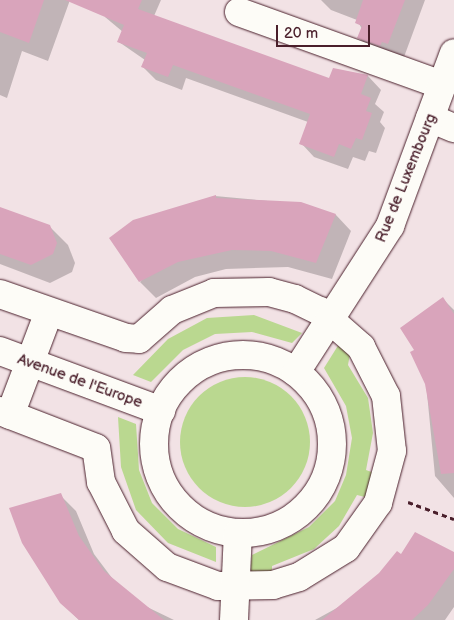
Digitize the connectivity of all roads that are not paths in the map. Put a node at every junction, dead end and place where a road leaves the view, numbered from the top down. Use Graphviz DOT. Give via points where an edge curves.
graph roads {
  1 [pos="239,12"];
  2 [pos="454,53"];
  3 [pos="442,85"];
  4 [pos="442,123"];
  5 [pos="0,294"];
  6 [pos="49,312"];
  7 [pos="332,320"];
  8 [pos="0,351"];
  9 [pos="30,362"];
  10 [pos="296,372"];
  11 [pos="161,411"];
  12 [pos="5,413"];
  13 [pos="238,533"];
  14 [pos="237,588"];
  15 [pos="234,620"];
  1 -- 3 [label="street"];
  2 -- 3 [label="street, Rue de Luxembourg"];
  3 -- 4 [label="street, Rue de Luxembourg"];
  4 -- 7 [label="street, Rue de Luxembourg" via="390,226"];
  5 -- 6 [label="street"];
  6 -- 7 [label="street" via="140,339 188,301 242,290 295,299"];
  6 -- 9 [label="street"];
  7 -- 10 [label="street, Rue de Luxembourg"];
  7 -- 14 [label="street" via="361,347 386,396 392,451 387,478 364,527 324,565 273,585"];
  8 -- 9 [label="street, Avenue de l'Europe"];
  9 -- 11 [label="street, Avenue de l'Europe"];
  9 -- 12 [label="street"];
  10 -- 11 [label="street" via="259,356 219,358 184,378"];
  10 -- 13 [label="street" via="312,387 331,428 327,474 302,511 275,526"];
  11 -- 13 [label="street" via="156,460 168,492 206,525"];
  12 -- 14 [label="street" via="96,448 101,482 112,508 145,551 192,579"];
  13 -- 14 [label="street"];
  14 -- 15 [label="street"];
}
